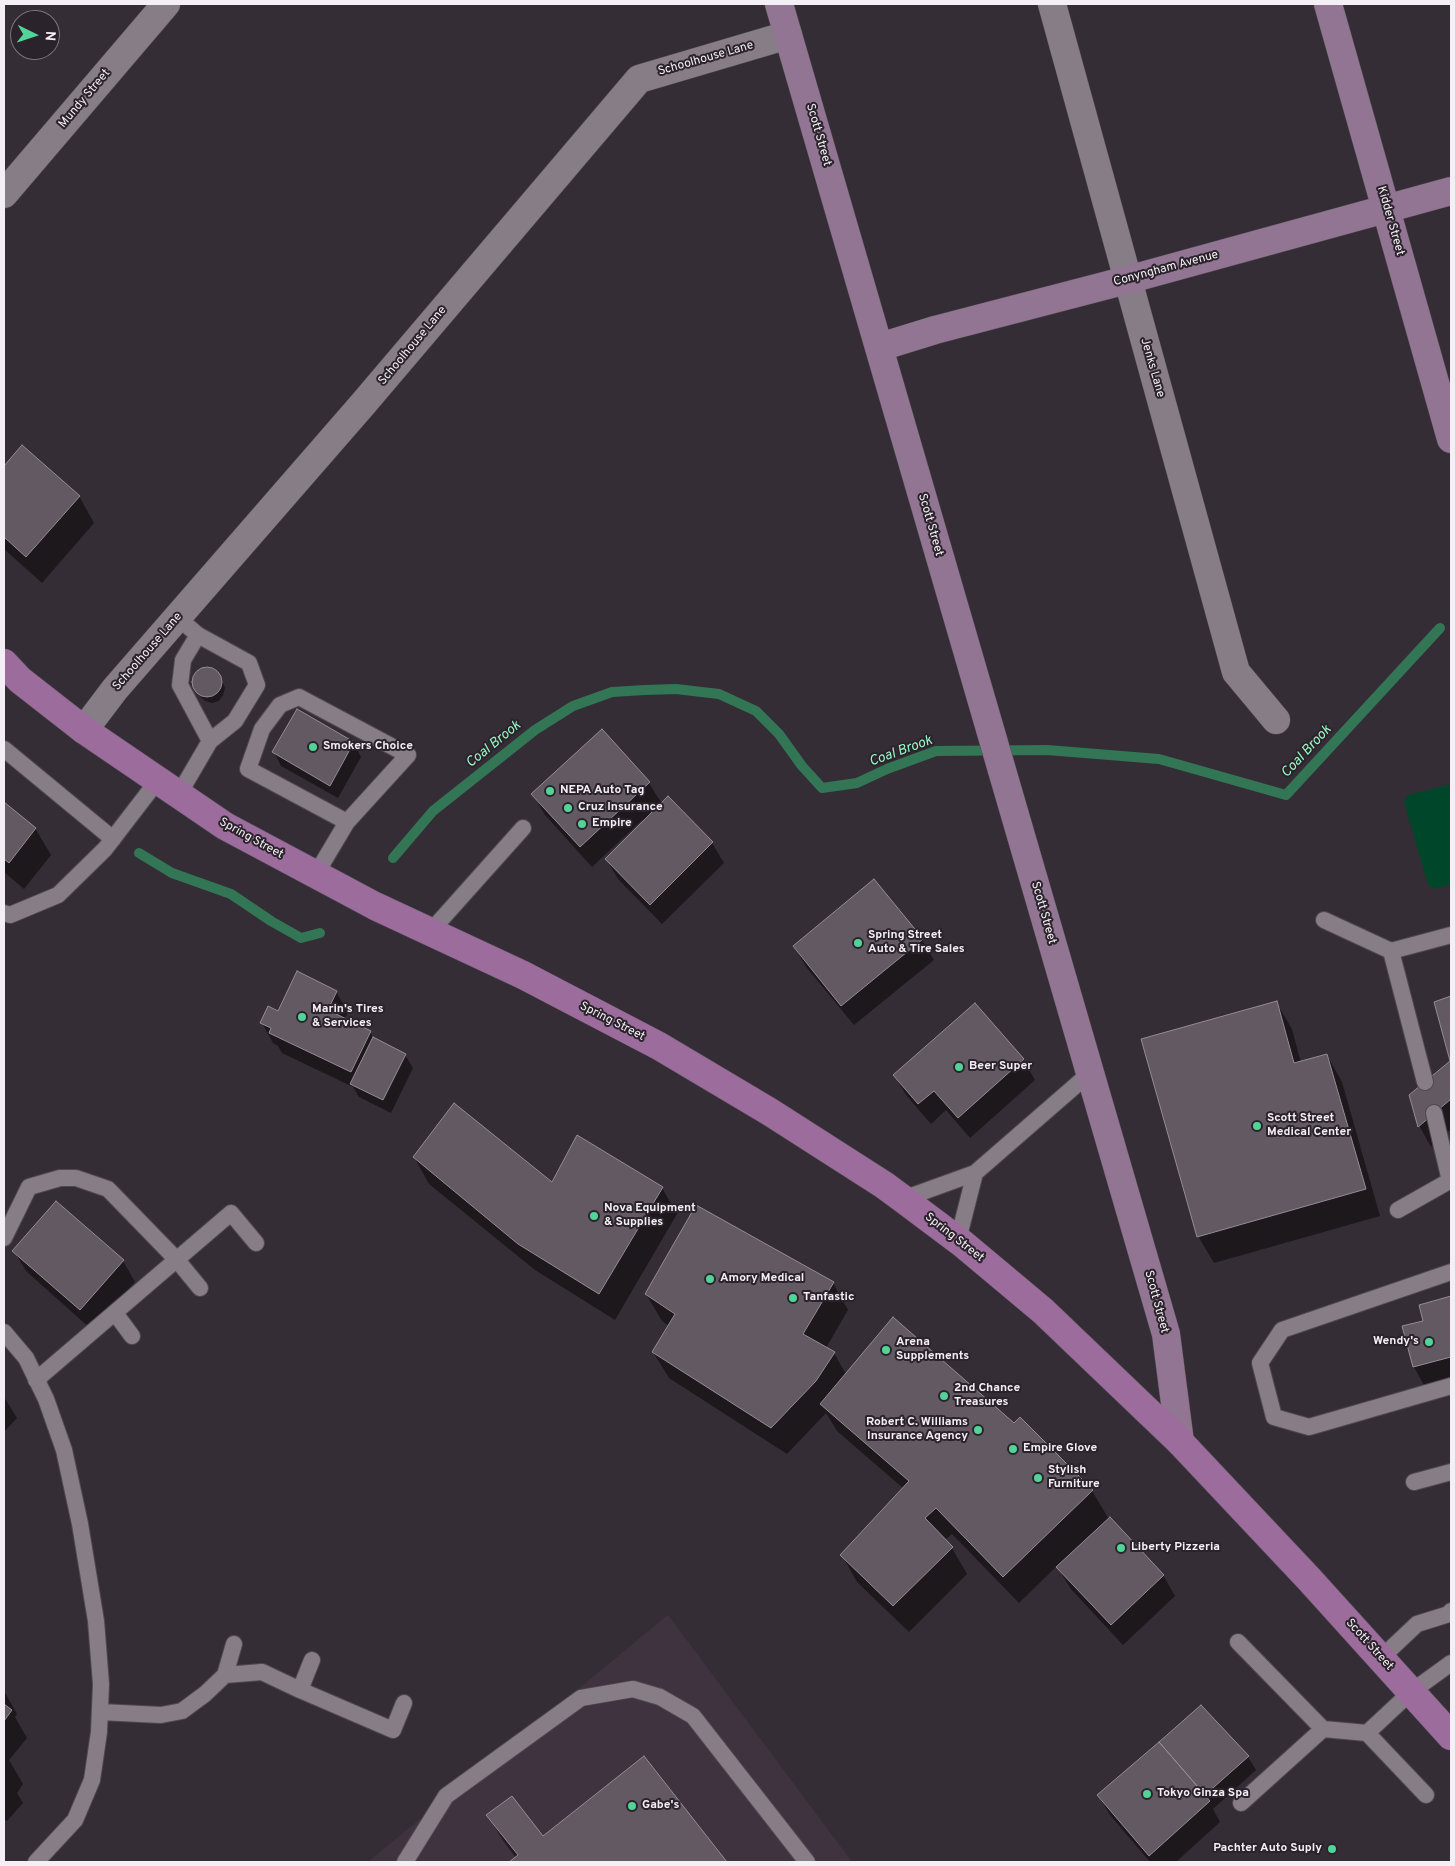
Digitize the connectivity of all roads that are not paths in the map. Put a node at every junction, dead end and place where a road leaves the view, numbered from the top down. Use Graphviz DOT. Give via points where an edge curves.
graph roads {
  1 [pos="166,4"];
  2 [pos="779,4"];
  3 [pos="1052,4"];
  4 [pos="1328,4"];
  5 [pos="788,35"];
  6 [pos="1451,191"];
  7 [pos="4,194"];
  8 [pos="1386,209"];
  9 [pos="1127,280"];
  10 [pos="880,347"];
  11 [pos="1451,439"];
  12 [pos="177,618"];
  13 [pos="198,635"];
  14 [pos="4,663"];
  15 [pos="1276,720"];
  16 [pos="84,730"];
  17 [pos="210,741"];
  18 [pos="4,749"];
  19 [pos="169,787"];
  20 [pos="347,822"];
  21 [pos="523,828"];
  22 [pos="113,839"];
  23 [pos="316,874"];
  24 [pos="4,913"];
  25 [pos="1324,920"];
  26 [pos="430,932"];
  27 [pos="1451,934"];
  28 [pos="1391,951"];
  29 [pos="1090,1072"];
  30 [pos="1425,1082"];
  31 [pos="1434,1113"];
  32 [pos="975,1173"];
  33 [pos="1451,1180"];
  34 [pos="903,1199"];
  35 [pos="1398,1210"];
  36 [pos="4,1238"];
  37 [pos="958,1240"];
  38 [pos="256,1243"];
  39 [pos="177,1260"];
  40 [pos="1451,1272"];
  41 [pos="200,1288"];
  42 [pos="114,1313"];
  43 [pos="4,1332"];
  44 [pos="132,1336"];
  45 [pos="36,1380"];
  46 [pos="1451,1386"];
  47 [pos="1180,1442"];
  48 [pos="1451,1472"];
  49 [pos="1414,1482"];
  50 [pos="1451,1613"];
  51 [pos="1238,1642"];
  52 [pos="234,1644"];
  53 [pos="1381,1658"];
  54 [pos="312,1660"];
  55 [pos="1451,1662"];
  56 [pos="226,1675"];
  57 [pos="300,1690"];
  58 [pos="1412,1692"];
  59 [pos="404,1703"];
  60 [pos="100,1712"];
  61 [pos="1324,1729"];
  62 [pos="1368,1733"];
  63 [pos="1451,1736"];
  64 [pos="1426,1795"];
  65 [pos="1242,1803"];
  66 [pos="36,1862"];
  67 [pos="404,1862"];
  68 [pos="807,1862"];
  1 -- 7 [label="street, Mundy Street"];
  2 -- 5 [label="street, Scott Street"];
  3 -- 9 [label="street, Jenks Lane"];
  4 -- 8 [label="street, Kidder Street"];
  5 -- 10 [label="street, Scott Street"];
  5 -- 12 [label="street, Schoolhouse Lane" via="639,79 364,404"];
  6 -- 8 [label="street, Conyngham Avenue"];
  8 -- 9 [label="street, Conyngham Avenue"];
  8 -- 11 [label="street, Kidder Street"];
  9 -- 10 [label="street, Conyngham Avenue"];
  9 -- 15 [label="street, Jenks Lane" via="1236,672"];
  10 -- 29 [label="street, Scott Street" via="891,394"];
  12 -- 13 [label="lane"];
  12 -- 16 [label="street, Schoolhouse Lane"];
  13 -- 17 [label="lane" via="183,660 180,685"];
  13 -- 17 [label="lane" via="249,663 257,685 235,722"];
  14 -- 16 [label="main road, Spring Street" via="20,680"];
  16 -- 19 [label="main road, Spring Street"];
  17 -- 19 [label="lane"];
  18 -- 22 [label="lane"];
  19 -- 22 [label="lane"];
  19 -- 23 [label="main road, Spring Street" via="225,826"];
  20 -- 20 [label="lane" via="408,755 299,697 280,705 262,729 248,769"];
  20 -- 23 [label="lane"];
  21 -- 26 [label="lane"];
  22 -- 24 [label="lane" via="58,895 10,915"];
  23 -- 26 [label="main road, Spring Street"];
  25 -- 28 [label="lane"];
  26 -- 34 [label="main road, Spring Street" via="522,975 659,1046 770,1112"];
  27 -- 28 [label="lane"];
  28 -- 30 [label="lane"];
  29 -- 32 [label="lane"];
  29 -- 47 [label="street, Scott Street" via="1166,1334"];
  31 -- 33 [label="lane"];
  32 -- 34 [label="lane"];
  32 -- 37 [label="lane"];
  33 -- 35 [label="lane"];
  34 -- 37 [label="main road, Spring Street"];
  36 -- 39 [label="lane" via="29,1187 60,1178 76,1178 108,1189"];
  37 -- 47 [label="main road, Spring Street" via="1043,1311"];
  38 -- 39 [label="lane" via="231,1213"];
  39 -- 41 [label="lane"];
  39 -- 42 [label="lane"];
  40 -- 46 [label="lane" via="1282,1330 1260,1363 1274,1417 1309,1427"];
  42 -- 44 [label="lane"];
  42 -- 45 [label="lane"];
  43 -- 45 [label="lane" via="26,1358"];
  45 -- 60 [label="lane" via="64,1450 80,1524 96,1621"];
  47 -- 53 [label="main road, Scott Street"];
  48 -- 49 [label="lane"];
  50 -- 53 [label="lane" via="1417,1624"];
  51 -- 61 [label="lane"];
  52 -- 56 [label="lane"];
  53 -- 58 [label="main road, Scott Street"];
  54 -- 57 [label="lane"];
  55 -- 58 [label="lane"];
  56 -- 57 [label="lane" via="262,1672"];
  56 -- 60 [label="lane" via="182,1711 161,1716"];
  57 -- 59 [label="lane" via="393,1730"];
  58 -- 62 [label="lane"];
  58 -- 63 [label="main road, Scott Street"];
  60 -- 66 [label="lane" via="92,1780 75,1820"];
  61 -- 62 [label="lane"];
  61 -- 65 [label="lane"];
  62 -- 64 [label="lane"];
  67 -- 68 [label="lane" via="446,1796 581,1698 633,1689 660,1697 694,1716"];
}
